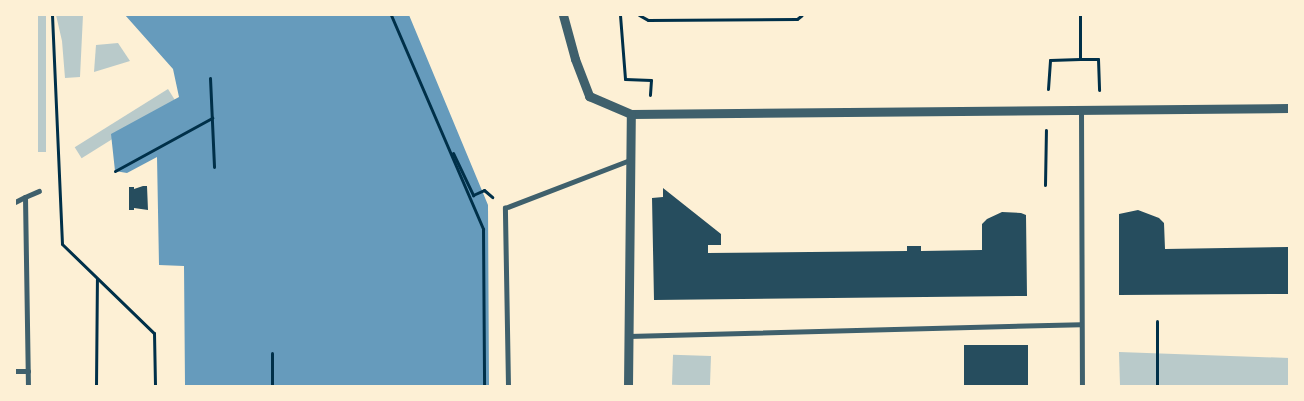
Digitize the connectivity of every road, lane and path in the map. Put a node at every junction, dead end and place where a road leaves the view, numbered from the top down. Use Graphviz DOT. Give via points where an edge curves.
graph roads {
  1 [pos="52,15"];
  2 [pos="391,15"];
  3 [pos="563,15"];
  4 [pos="620,15"];
  5 [pos="639,15"];
  6 [pos="802,15"];
  7 [pos="210,78"];
  8 [pos="1289,108"];
  9 [pos="432,109"];
  10 [pos="1081,110"];
  11 [pos="631,114"];
  12 [pos="648,114"];
  13 [pos="212,118"];
  14 [pos="630,160"];
  15 [pos="214,167"];
  16 [pos="115,170"];
  17 [pos="484,190"];
  18 [pos="39,191"];
  19 [pos="25,197"];
  20 [pos="15,202"];
  21 [pos="97,278"];
  22 [pos="1157,322"];
  23 [pos="1081,324"];
  24 [pos="628,336"];
  25 [pos="272,353"];
  26 [pos="15,371"];
  27 [pos="28,371"];
  28 [pos="28,386"];
  29 [pos="96,386"];
  30 [pos="155,386"];
  31 [pos="272,386"];
  32 [pos="484,386"];
  33 [pos="508,386"];
  34 [pos="628,386"];
  35 [pos="1082,386"];
  36 [pos="1157,386"];
  1 -- 21 [label="path" via="62,244"];
  2 -- 9 [label="path"];
  3 -- 11 [label="street" via="589,96"];
  4 -- 12 [label="path" via="625,79 651,80"];
  5 -- 6 [label="path" via="648,20 658,20 797,19"];
  7 -- 13 [label="path"];
  8 -- 10 [label="street"];
  9 -- 17 [label="path" via="473,195"];
  9 -- 32 [label="path" via="483,229"];
  10 -- 12 [label="street"];
  10 -- 23 [label="street"];
  11 -- 12 [label="street"];
  11 -- 14 [label="street"];
  13 -- 15 [label="path"];
  13 -- 16 [label="path"];
  14 -- 24 [label="street"];
  14 -- 33 [label="street" via="505,208"];
  18 -- 19 [label="street"];
  19 -- 20 [label="street"];
  19 -- 27 [label="street"];
  21 -- 29 [label="path"];
  21 -- 30 [label="path" via="154,333"];
  22 -- 36 [label="path"];
  23 -- 24 [label="street"];
  23 -- 35 [label="street"];
  24 -- 34 [label="street"];
  25 -- 31 [label="path"];
  26 -- 27 [label="street"];
  27 -- 28 [label="street"];
}
